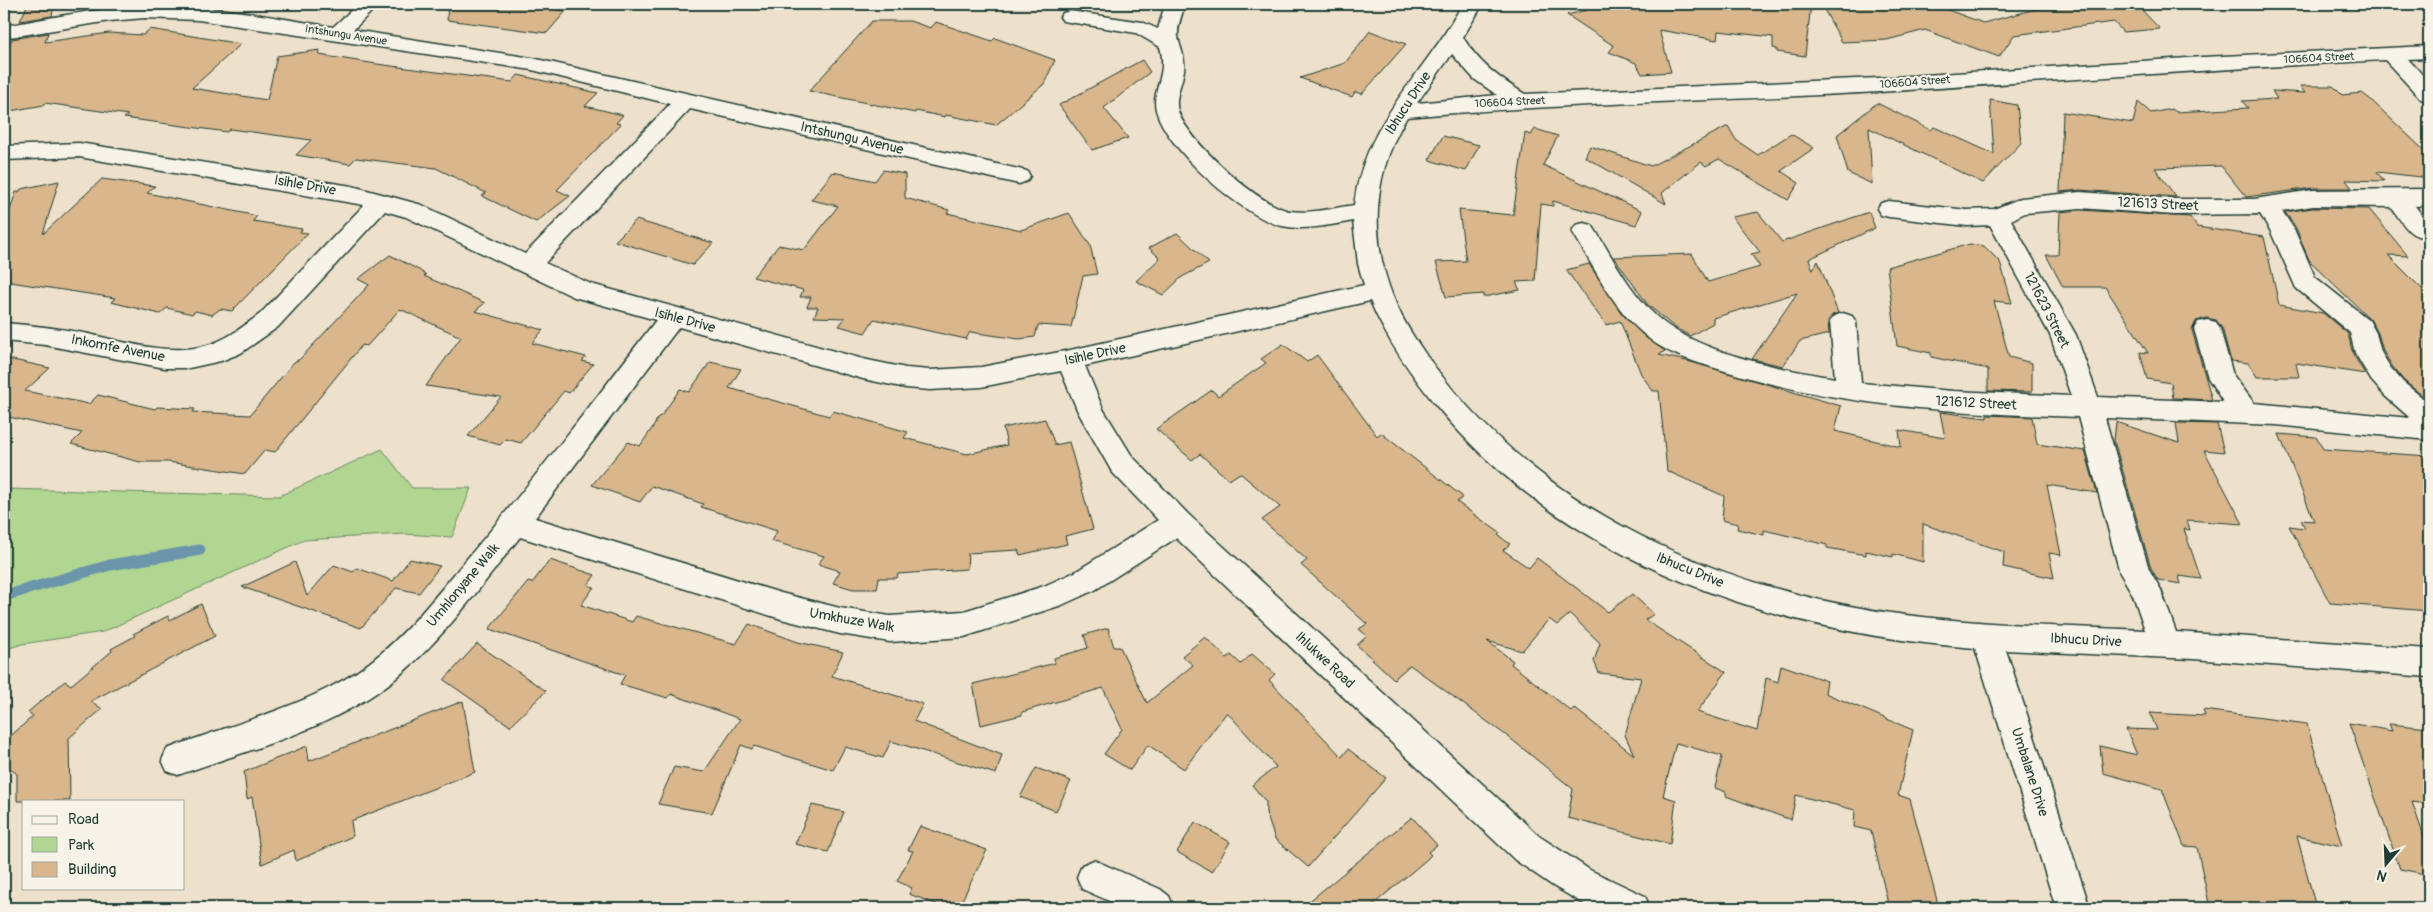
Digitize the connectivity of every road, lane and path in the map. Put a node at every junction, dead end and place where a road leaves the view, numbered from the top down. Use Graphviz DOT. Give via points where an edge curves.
graph roads {
  1 [pos="370,4"];
  2 [pos="1175,4"];
  3 [pos="1473,4"];
  4 [pos="1070,17"];
  5 [pos="4,32"];
  6 [pos="337,34"];
  7 [pos="1453,37"];
  8 [pos="1170,44"];
  9 [pos="2429,52"];
  10 [pos="2391,54"];
  11 [pos="2429,94"];
  12 [pos="685,101"];
  13 [pos="1521,101"];
  14 [pos="1400,111"];
  15 [pos="4,153"];
  16 [pos="1019,176"];
  17 [pos="2429,197"];
  18 [pos="2398,199"];
  19 [pos="381,201"];
  20 [pos="2266,204"];
  21 [pos="1889,209"];
  22 [pos="1365,211"];
  23 [pos="1998,217"];
  24 [pos="2421,230"];
  25 [pos="1584,231"];
  26 [pos="528,266"];
  27 [pos="1377,291"];
  28 [pos="673,317"];
  29 [pos="1843,322"];
  30 [pos="2207,329"];
  31 [pos="4,332"];
  32 [pos="1070,360"];
  33 [pos="1849,390"];
  34 [pos="2087,407"];
  35 [pos="2246,413"];
  36 [pos="2429,417"];
  37 [pos="2429,430"];
  38 [pos="1178,522"];
  39 [pos="515,524"];
  40 [pos="1986,635"];
  41 [pos="2165,644"];
  42 [pos="2429,663"];
  43 [pos="178,760"];
  44 [pos="1094,877"];
  45 [pos="1156,908"];
  46 [pos="1633,908"];
  47 [pos="2073,908"];
  1 -- 6 [label="street"];
  2 -- 8 [label="street" via="1169,21"];
  3 -- 7 [label="street, Ibhucu Drive"];
  4 -- 8 [label="street" via="1142,28"];
  5 -- 6 [label="street, Intshungu Avenue" via="145,12 198,14"];
  6 -- 12 [label="street, Intshungu Avenue" via="532,64"];
  7 -- 13 [label="street" via="1460,52 1478,73"];
  7 -- 14 [label="street, Ibhucu Drive"];
  8 -- 22 [label="street" via="1175,64 1166,110 1176,128 1209,167 1266,210 1284,218 1302,219"];
  9 -- 10 [label="street, 106604 Street"];
  10 -- 11 [label="street"];
  10 -- 13 [label="street, 106604 Street" via="1878,85"];
  12 -- 16 [label="street, Intshungu Avenue"];
  12 -- 26 [label="street"];
  13 -- 14 [label="street, 106604 Street"];
  14 -- 22 [label="street, Ibhucu Drive" via="1372,166"];
  15 -- 19 [label="street, Isihle Drive" via="79,150 280,181"];
  17 -- 18 [label="street, 121613 Street"];
  18 -- 20 [label="street, 121613 Street" via="2313,198"];
  18 -- 24 [label="street"];
  19 -- 26 [label="street, Isihle Drive" via="453,228"];
  19 -- 31 [label="street, Inkomfe Avenue" via="273,319 245,339 212,353 199,357 166,358 64,338"];
  20 -- 23 [label="street, 121613 Street" via="2254,207 2174,207 2080,200 2021,206"];
  20 -- 36 [label="street" via="2282,229 2305,282 2360,327 2367,350 2383,378 2395,392"];
  21 -- 23 [label="street, 121613 Street" via="1967,218"];
  22 -- 27 [label="street, Ibhucu Drive" via="1368,260"];
  23 -- 34 [label="street, 121623 Street" via="2063,335"];
  25 -- 33 [label="street, 121612 Street" via="1620,288 1657,331 1681,345 1753,370"];
  26 -- 28 [label="street, Isihle Drive" via="583,291"];
  27 -- 32 [label="street, Isihle Drive"];
  27 -- 40 [label="street, Ibhucu Drive" via="1403,344 1449,406 1480,439 1536,487 1608,532 1664,561 1760,596 1845,618"];
  28 -- 32 [label="street, Isihle Drive" via="906,378 954,380"];
  28 -- 39 [label="street, Umhlonyane Walk"];
  29 -- 33 [label="street"];
  30 -- 35 [label="street" via="2220,378"];
  32 -- 38 [label="street, Ihlukwe Road" via="1091,412 1122,464"];
  33 -- 34 [label="street, 121612 Street" via="1939,402"];
  34 -- 35 [label="street, 121612 Street"];
  34 -- 41 [label="street, 121623 Street" via="2135,572 2146,590"];
  35 -- 37 [label="street, 121612 Street"];
  38 -- 39 [label="street, Umkhuze Walk" via="1085,581 1051,596 964,624 890,629 781,606"];
  38 -- 46 [label="street, Ihlukwe Road" via="1527,848 1578,884 1606,899"];
  39 -- 43 [label="street, Umhlonyane Walk" via="416,640 371,680 346,696 302,715"];
  40 -- 41 [label="street, Ibhucu Drive"];
  40 -- 47 [label="street, Umbalane Drive"];
  41 -- 42 [label="street, Ibhucu Drive"];
  44 -- 45 [label="street"];
}
